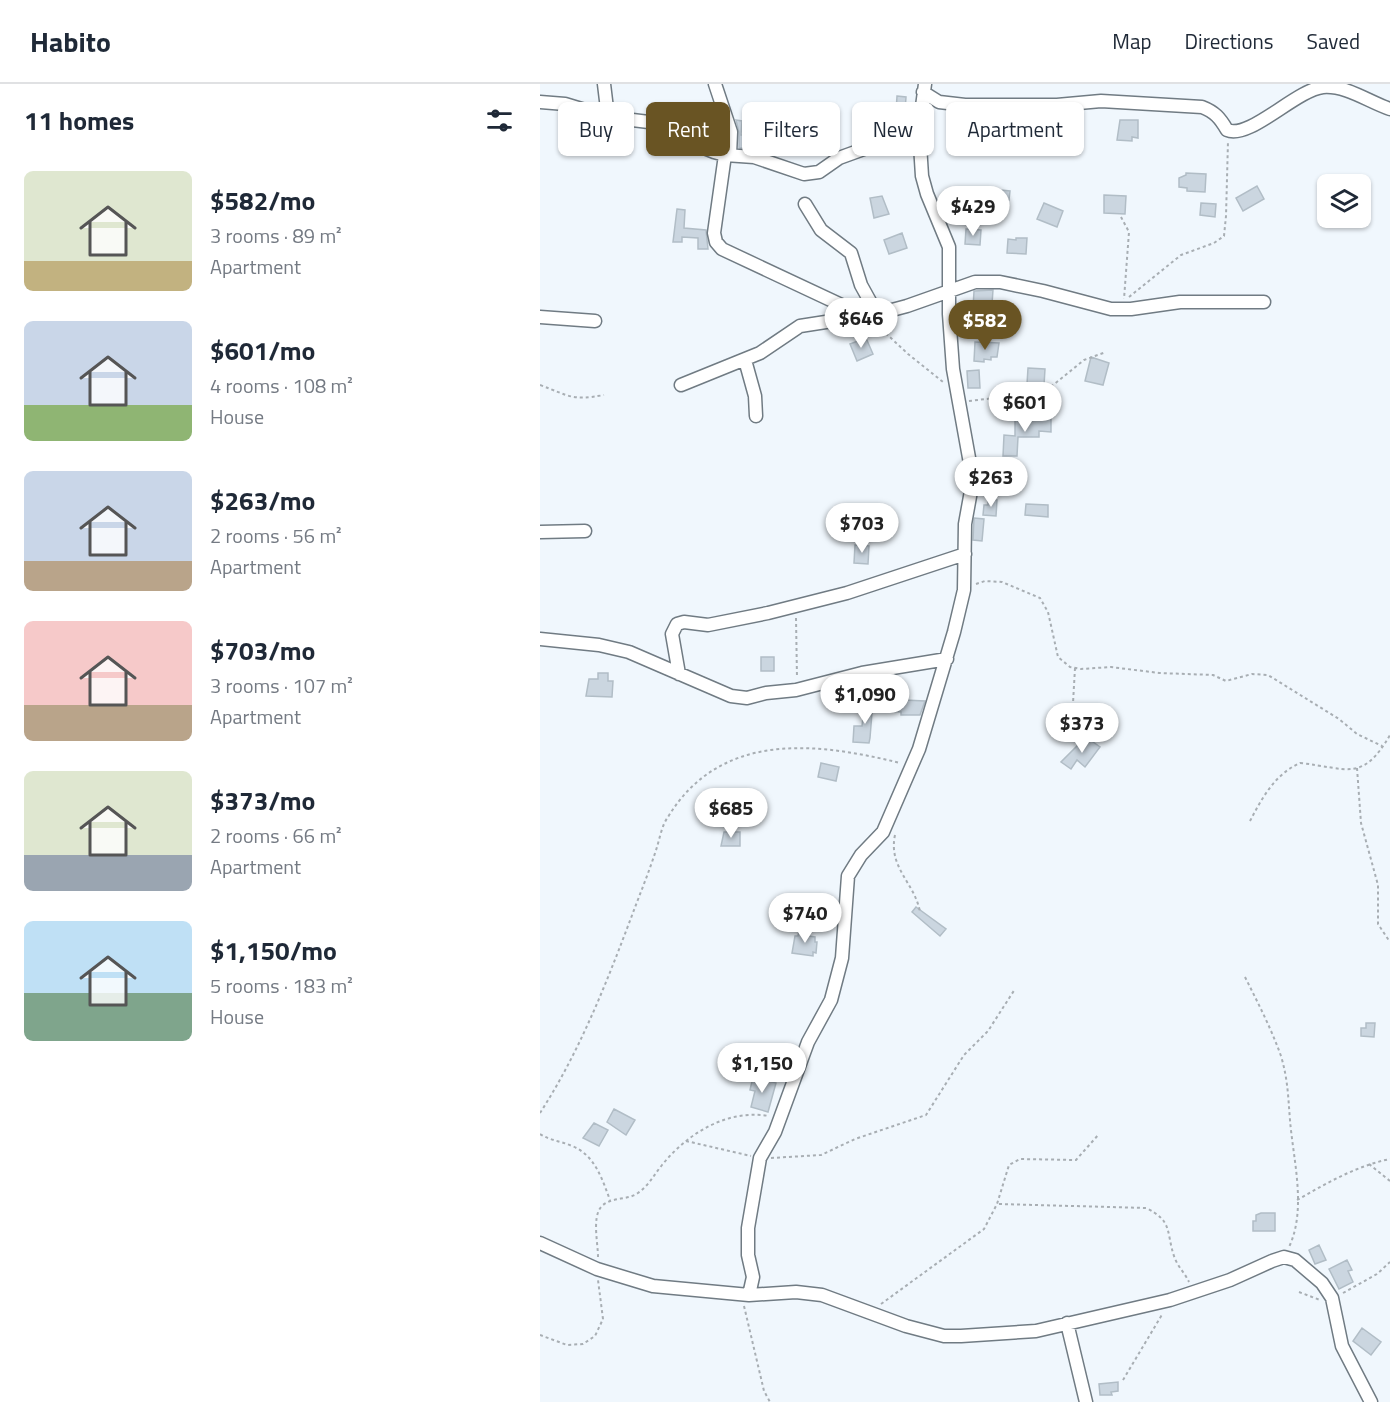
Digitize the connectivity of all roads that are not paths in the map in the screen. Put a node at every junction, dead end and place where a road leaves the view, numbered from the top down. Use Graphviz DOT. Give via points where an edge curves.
graph roads {
  1 [pos="604,84"];
  2 [pos="715,84"];
  3 [pos="1331,86"];
  4 [pos="924,88"];
  5 [pos="540,102"];
  6 [pos="606,102"];
  7 [pos="721,102"];
  8 [pos="558,103"];
  9 [pos="1390,109"];
  10 [pos="852,153"];
  11 [pos="730,155"];
  12 [pos="728,156"];
  13 [pos="921,156"];
  14 [pos="806,204"];
  15 [pos="950,289"];
  16 [pos="1264,302"];
  17 [pos="872,315"];
  18 [pos="540,317"];
  19 [pos="595,321"];
  20 [pos="745,360"];
  21 [pos="681,385"];
  22 [pos="756,416"];
  23 [pos="585,531"];
  24 [pos="540,532"];
  25 [pos="965,554"];
  26 [pos="540,639"];
  27 [pos="946,659"];
  28 [pos="679,674"];
  29 [pos="540,1243"];
  30 [pos="744,1295"];
  31 [pos="1067,1323"];
  32 [pos="1086,1402"];
  33 [pos="1371,1402"];
  1 -- 6 [label="street"];
  2 -- 7 [label="street"];
  3 -- 4 [label="street" via="1300,96 1238,132 1229,132 1213,112 1202,107 1101,101 1057,105 957,104 932,99"];
  3 -- 9 [label="street"];
  5 -- 8 [label="street"];
  10 -- 11 [label="street" via="812,174 753,157"];
  12 -- 17 [label="street" via="714,233 722,249"];
  13 -- 15 [label="street" via="927,194 949,247"];
  14 -- 17 [label="street" via="821,230 851,253"];
  15 -- 16 [label="street" via="975,282 1000,282 1111,309 1180,302"];
  15 -- 17 [label="street" via="930,299"];
  15 -- 25 [label="street" via="957,388 973,480 965,524"];
  17 -- 20 [label="street" via="800,326"];
  18 -- 19 [label="street"];
  20 -- 21 [label="street"];
  20 -- 22 [label="street"];
  23 -- 24 [label="street"];
  25 -- 27 [label="street" via="964,590"];
  25 -- 28 [label="street" via="847,593 708,625 684,621 672,630"];
  26 -- 28 [label="street" via="629,652"];
  27 -- 28 [label="street" via="747,698 731,696"];
  27 -- 30 [label="street" via="926,728 883,832 848,876 845,936 831,1000 760,1158 748,1228 753,1277"];
  29 -- 30 [label="street" via="597,1269 653,1286"];
  30 -- 31 [label="street" via="822,1295 944,1336 1019,1333"];
  31 -- 32 [label="street"];
  31 -- 33 [label="street" via="1194,1293 1284,1257 1311,1272 1333,1302 1342,1346"];
}
